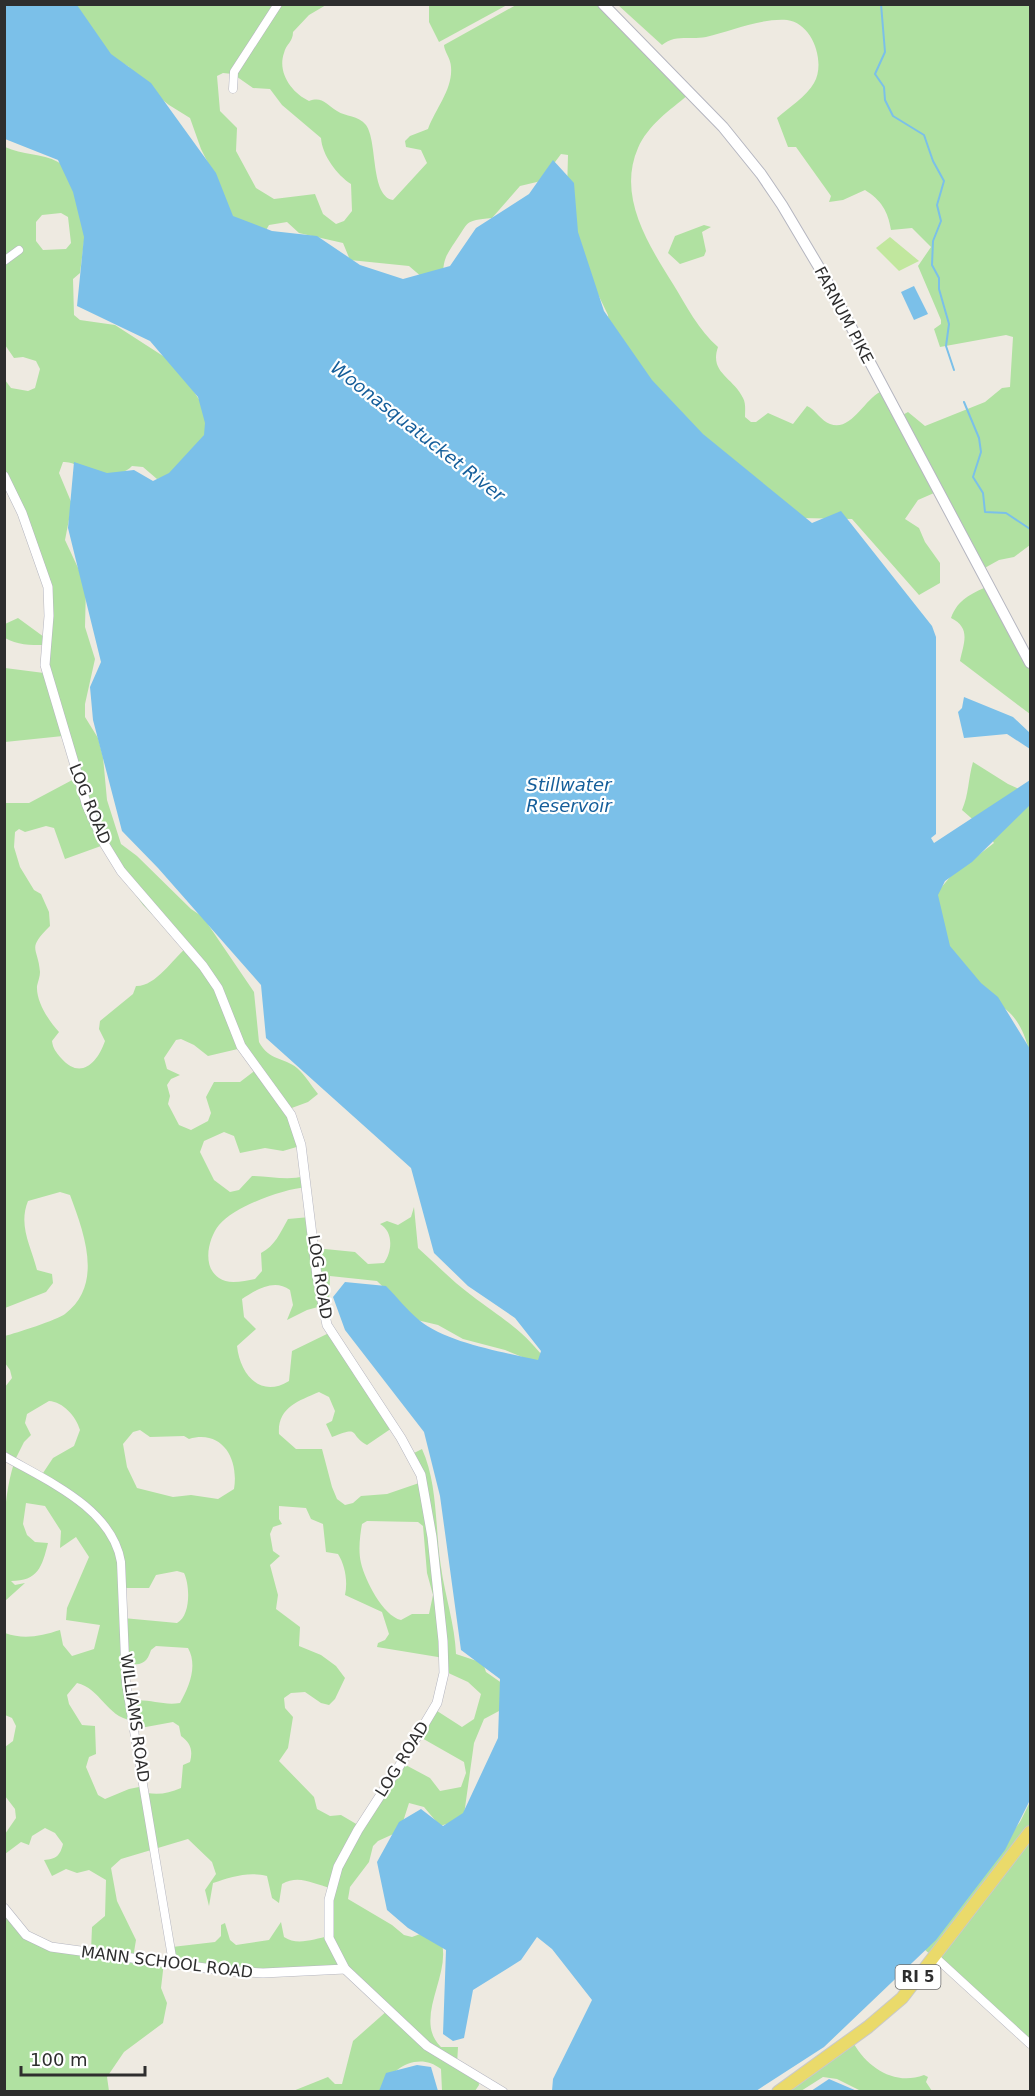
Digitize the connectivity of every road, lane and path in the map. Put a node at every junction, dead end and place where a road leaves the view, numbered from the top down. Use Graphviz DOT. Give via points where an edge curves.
graph roads {
  1 [pos="278,4"];
  2 [pos="603,4"];
  3 [pos="233,89"];
  4 [pos="20,250"];
  5 [pos="4,261"];
  6 [pos="4,476"];
  7 [pos="1030,663"];
  8 [pos="4,1456"];
  9 [pos="1030,1832"];
  10 [pos="4,1908"];
  11 [pos="934,1956"];
  12 [pos="173,1963"];
  13 [pos="345,1969"];
  14 [pos="1030,2044"];
  15 [pos="503,2091"];
  16 [pos="778,2091"];
  1 -- 3 [label="street" via="234,72"];
  2 -- 7 [label="main road, FARNUM PIKE" via="723,127 782,205 823,274"];
  4 -- 5 [label="street"];
  6 -- 13 [label="street, LOG ROAD" via="22,513 48,587 45,665 87,806 121,871 208,973 230,1014 241,1046 291,1115 301,1145 318,1285 327,1325 421,1475 432,1537 444,1673 437,1703 338,1867 328,1900 329,1938"];
  8 -- 12 [label="street, WILLIAMS ROAD" via="94,1514 118,1546 126,1683"];
  9 -- 11 [label="main road, RI 5"];
  10 -- 12 [label="street, MANN SCHOOL ROAD" via="26,1935 51,1947"];
  11 -- 14 [label="street"];
  11 -- 16 [label="main road, RI 5" via="902,1998"];
  12 -- 13 [label="street, MANN SCHOOL ROAD" via="263,1973"];
  13 -- 15 [label="street, LOG ROAD" via="427,2046"];
}
